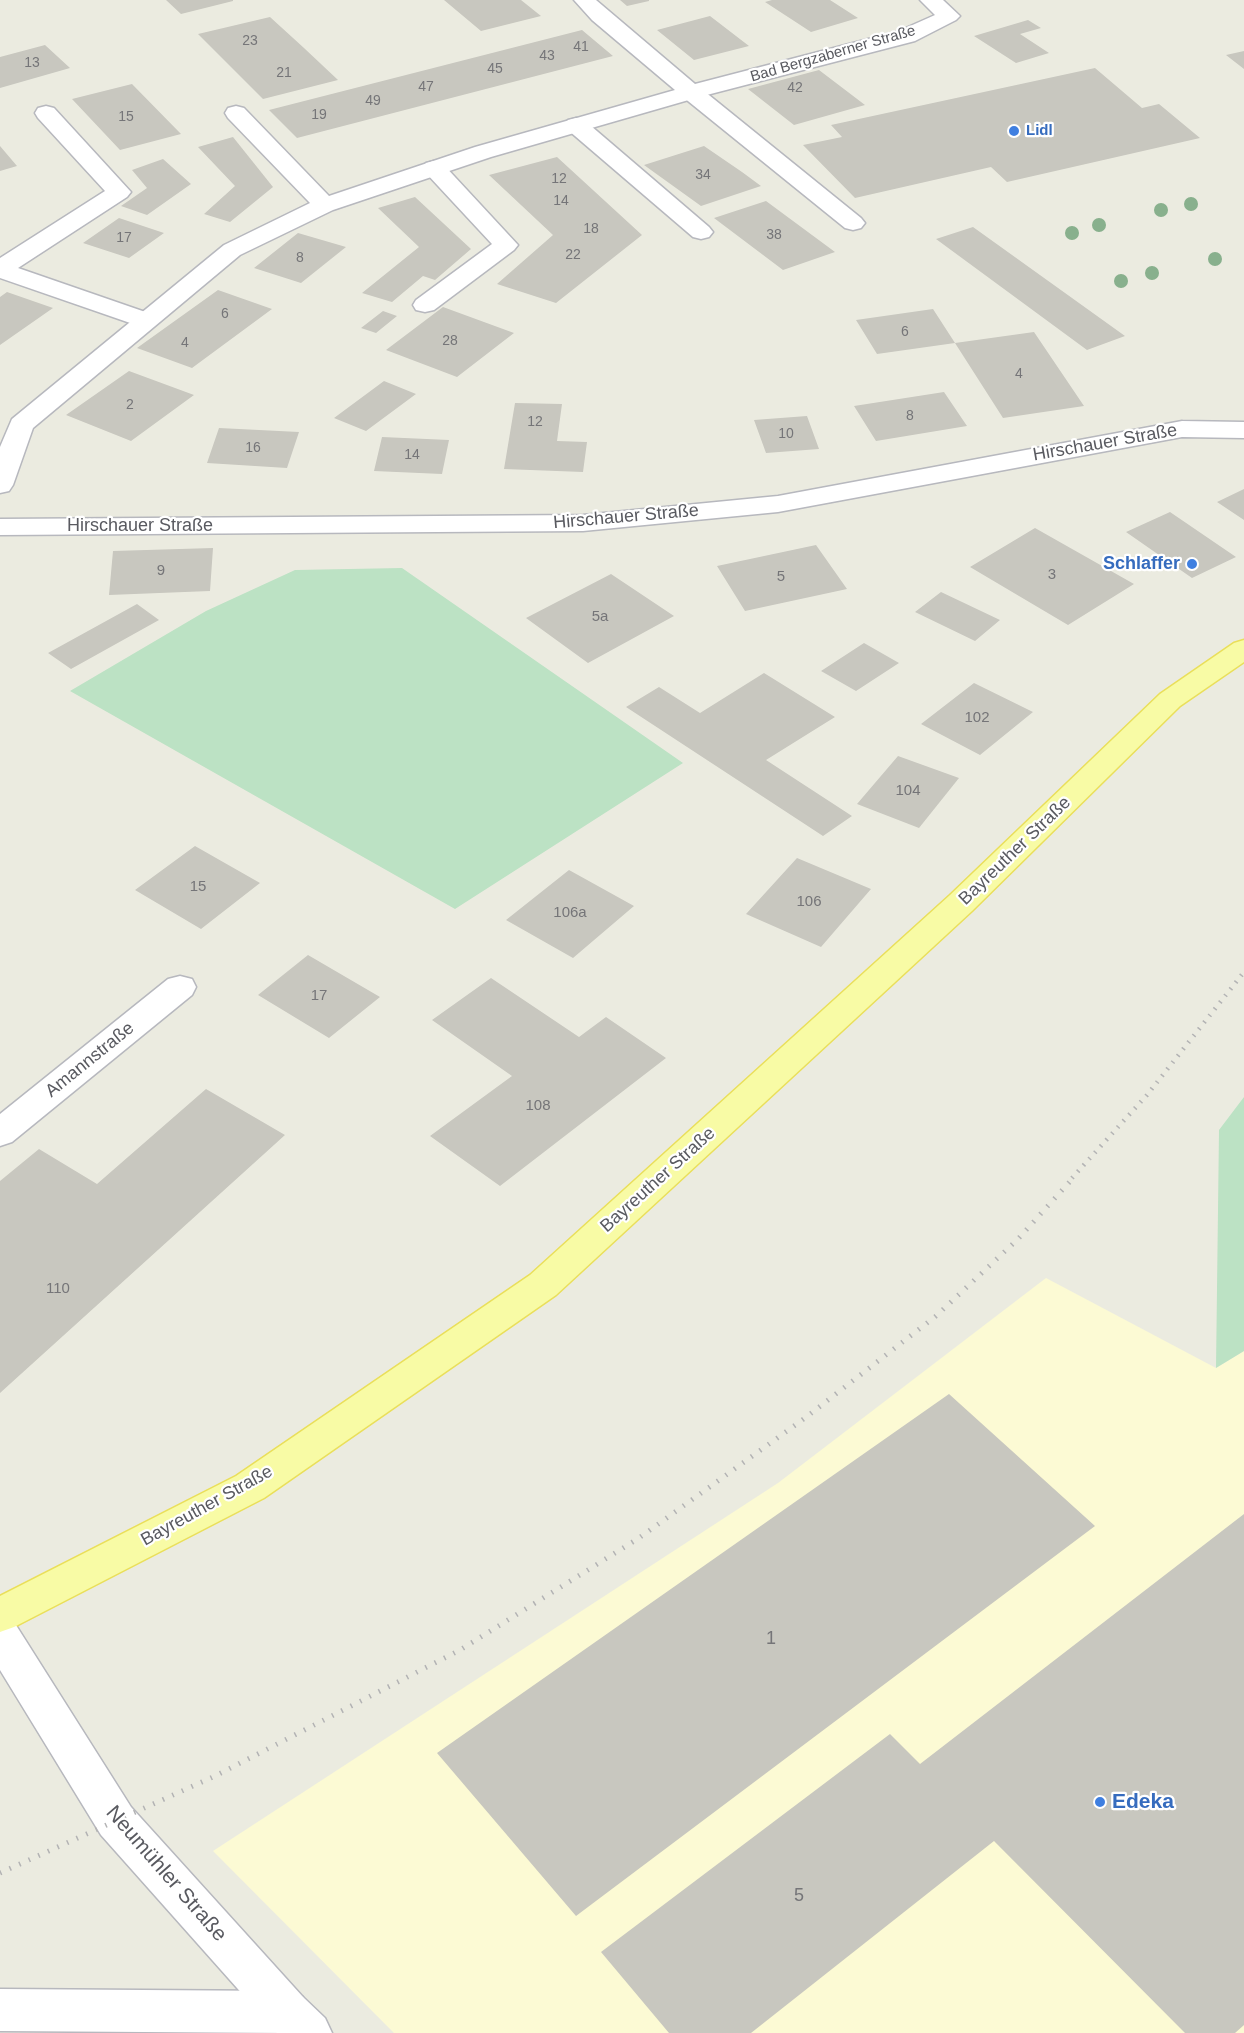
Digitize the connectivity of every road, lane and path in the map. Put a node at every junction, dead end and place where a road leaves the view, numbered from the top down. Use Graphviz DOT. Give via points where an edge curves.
graph roads {
  1 [pos="584,0"];
  2 [pos="930,0"];
  3 [pos="691,92"];
  4 [pos="46,113"];
  5 [pos="236,113"];
  6 [pos="576,125"];
  7 [pos="434,168"];
  8 [pos="325,205"];
  9 [pos="853,223"];
  10 [pos="701,232"];
  11 [pos="0,269"];
  12 [pos="425,305"];
  13 [pos="145,320"];
  14 [pos="1244,430"];
  15 [pos="0,485"];
  16 [pos="0,527"];
  17 [pos="1244,650"];
  18 [pos="180,987"];
  19 [pos="0,1133"];
  20 [pos="0,1615"];
  21 [pos="0,1634"];
  22 [pos="0,2010"];
  23 [pos="298,2023"];
  1 -- 3 [label="street"];
  2 -- 3 [label="street, Bad Bergzaberner Straße" via="949,16 907,36"];
  3 -- 6 [label="street, Bad Bergzaberner Straße"];
  3 -- 9 [label="street"];
  4 -- 11 [label="street" via="119,192"];
  5 -- 8 [label="street"];
  6 -- 7 [label="street, Bad Bergzaberner Straße"];
  6 -- 10 [label="street"];
  7 -- 8 [label="street, Bad Bergzaberner Straße"];
  7 -- 12 [label="street" via="506,245"];
  8 -- 13 [label="street, Bad Bergzaberner Straße" via="232,250"];
  11 -- 13 [label="street"];
  13 -- 15 [label="street, Bad Bergzaberner Straße" via="21,425"];
  14 -- 16 [label="street, Hirschauer Straße" via="1182,429 778,504 584,523"];
  17 -- 20 [label="main road, Bayreuther Straße" via="1170,700 961,903 543,1285 250,1487"];
  18 -- 19 [label="street, Amannstraße"];
  21 -- 23 [label="street, Neumühler Straße" via="116,1821"];
  22 -- 23 [label="street, Neumühler Straße"];
}
